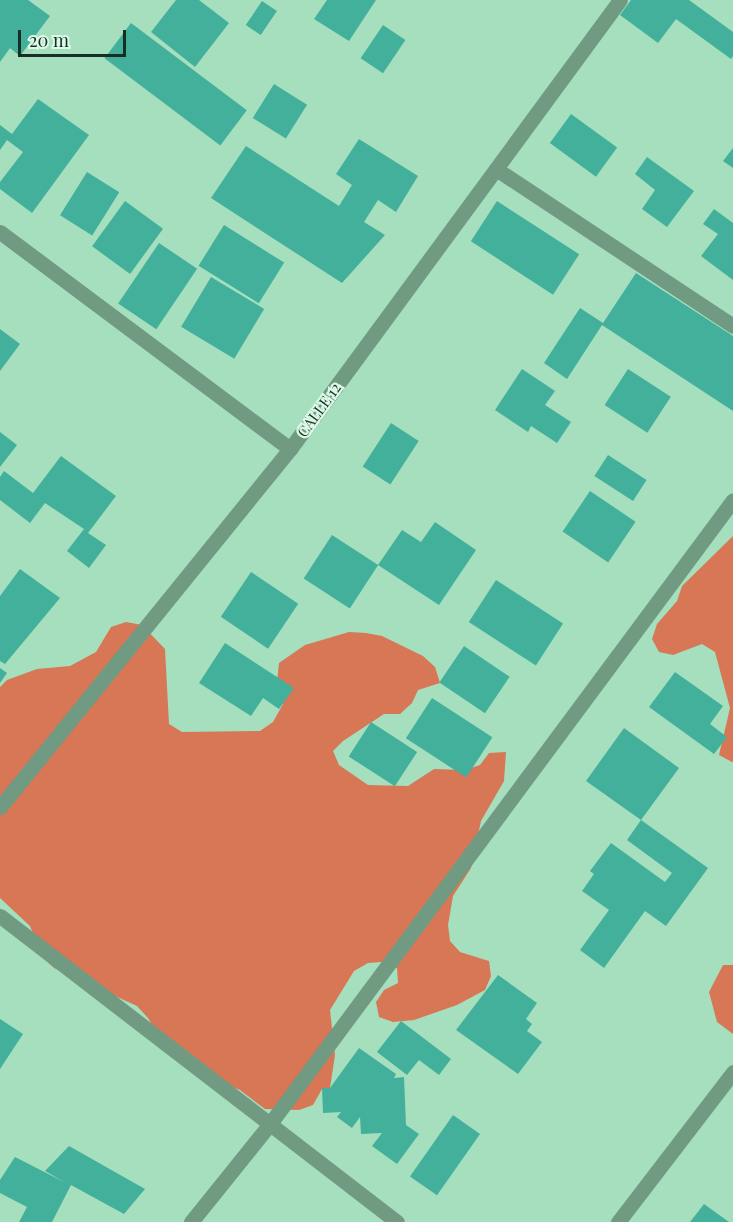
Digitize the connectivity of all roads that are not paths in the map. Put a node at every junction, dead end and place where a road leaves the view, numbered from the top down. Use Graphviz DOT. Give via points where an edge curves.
graph roads {
  1 [pos="620,0"];
  2 [pos="496,169"];
  3 [pos="0,232"];
  4 [pos="733,326"];
  5 [pos="290,449"];
  6 [pos="733,500"];
  7 [pos="0,807"];
  8 [pos="0,916"];
  9 [pos="733,1072"];
  10 [pos="269,1125"];
  11 [pos="191,1222"];
  12 [pos="397,1222"];
  13 [pos="618,1222"];
  1 -- 2 [label="street, CALLE 12"];
  2 -- 4 [label="street"];
  2 -- 5 [label="street, CALLE 12"];
  3 -- 5 [label="street"];
  5 -- 7 [label="street, CALLE 12"];
  6 -- 10 [label="street"];
  8 -- 10 [label="street"];
  9 -- 13 [label="street"];
  10 -- 11 [label="street"];
  10 -- 12 [label="street"];
}
